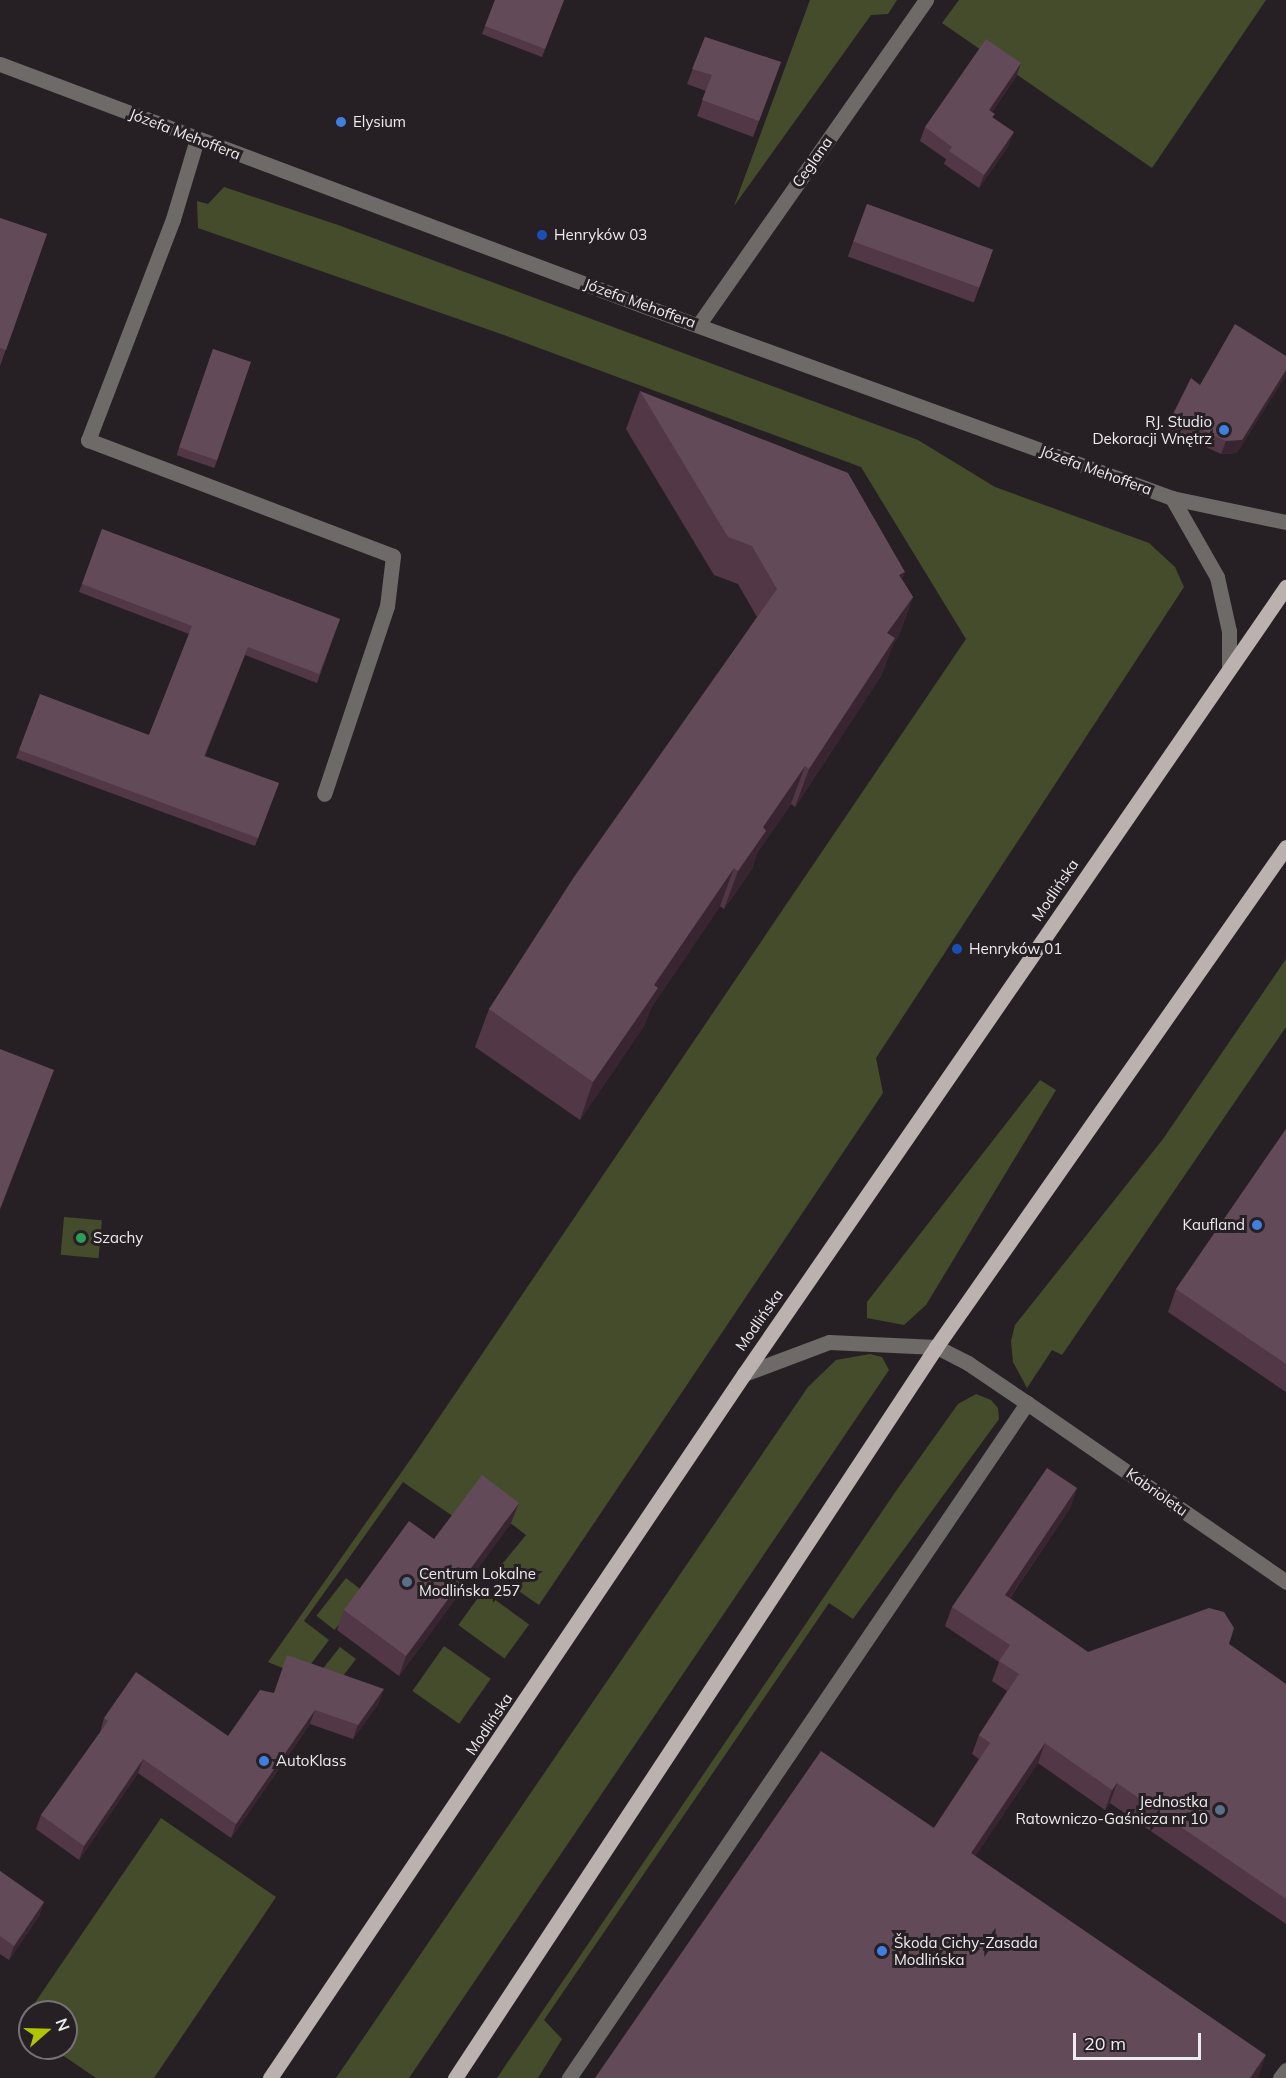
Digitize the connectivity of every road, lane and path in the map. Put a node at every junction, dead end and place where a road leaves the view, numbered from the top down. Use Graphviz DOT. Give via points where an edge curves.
graph roads {
  1 [pos="926,0"];
  2 [pos="0,64"];
  3 [pos="197,139"];
  4 [pos="699,324"];
  5 [pos="1172,498"];
  6 [pos="1286,522"];
  7 [pos="1286,587"];
  8 [pos="1229,666"];
  9 [pos="324,794"];
  10 [pos="1286,848"];
  11 [pos="936,1347"];
  12 [pos="744,1374"];
  13 [pos="1027,1402"];
  14 [pos="1286,1582"];
  15 [pos="1286,2070"];
  16 [pos="270,2078"];
  17 [pos="455,2078"];
  18 [pos="568,2078"];
  19 [pos="1280,2078"];
  1 -- 4 [label="street, Ceglana"];
  2 -- 3 [label="street, Józefa Mehoffera"];
  3 -- 4 [label="street, Józefa Mehoffera"];
  3 -- 9 [label="street" via="170,229 88,440 393,556 387,606"];
  4 -- 5 [label="street, Józefa Mehoffera"];
  5 -- 6 [label="street, Józefa Mehoffera"];
  5 -- 8 [label="street" via="1217,577 1229,631"];
  7 -- 8 [label="main road, Modlińska"];
  8 -- 12 [label="main road, Modlińska"];
  10 -- 11 [label="main road"];
  11 -- 12 [label="street" via="829,1342"];
  11 -- 13 [label="street, Kabrioletu"];
  11 -- 17 [label="main road"];
  12 -- 16 [label="main road, Modlińska"];
  13 -- 14 [label="street, Kabrioletu"];
  13 -- 18 [label="street"];
  15 -- 19 [label="street"];
}
